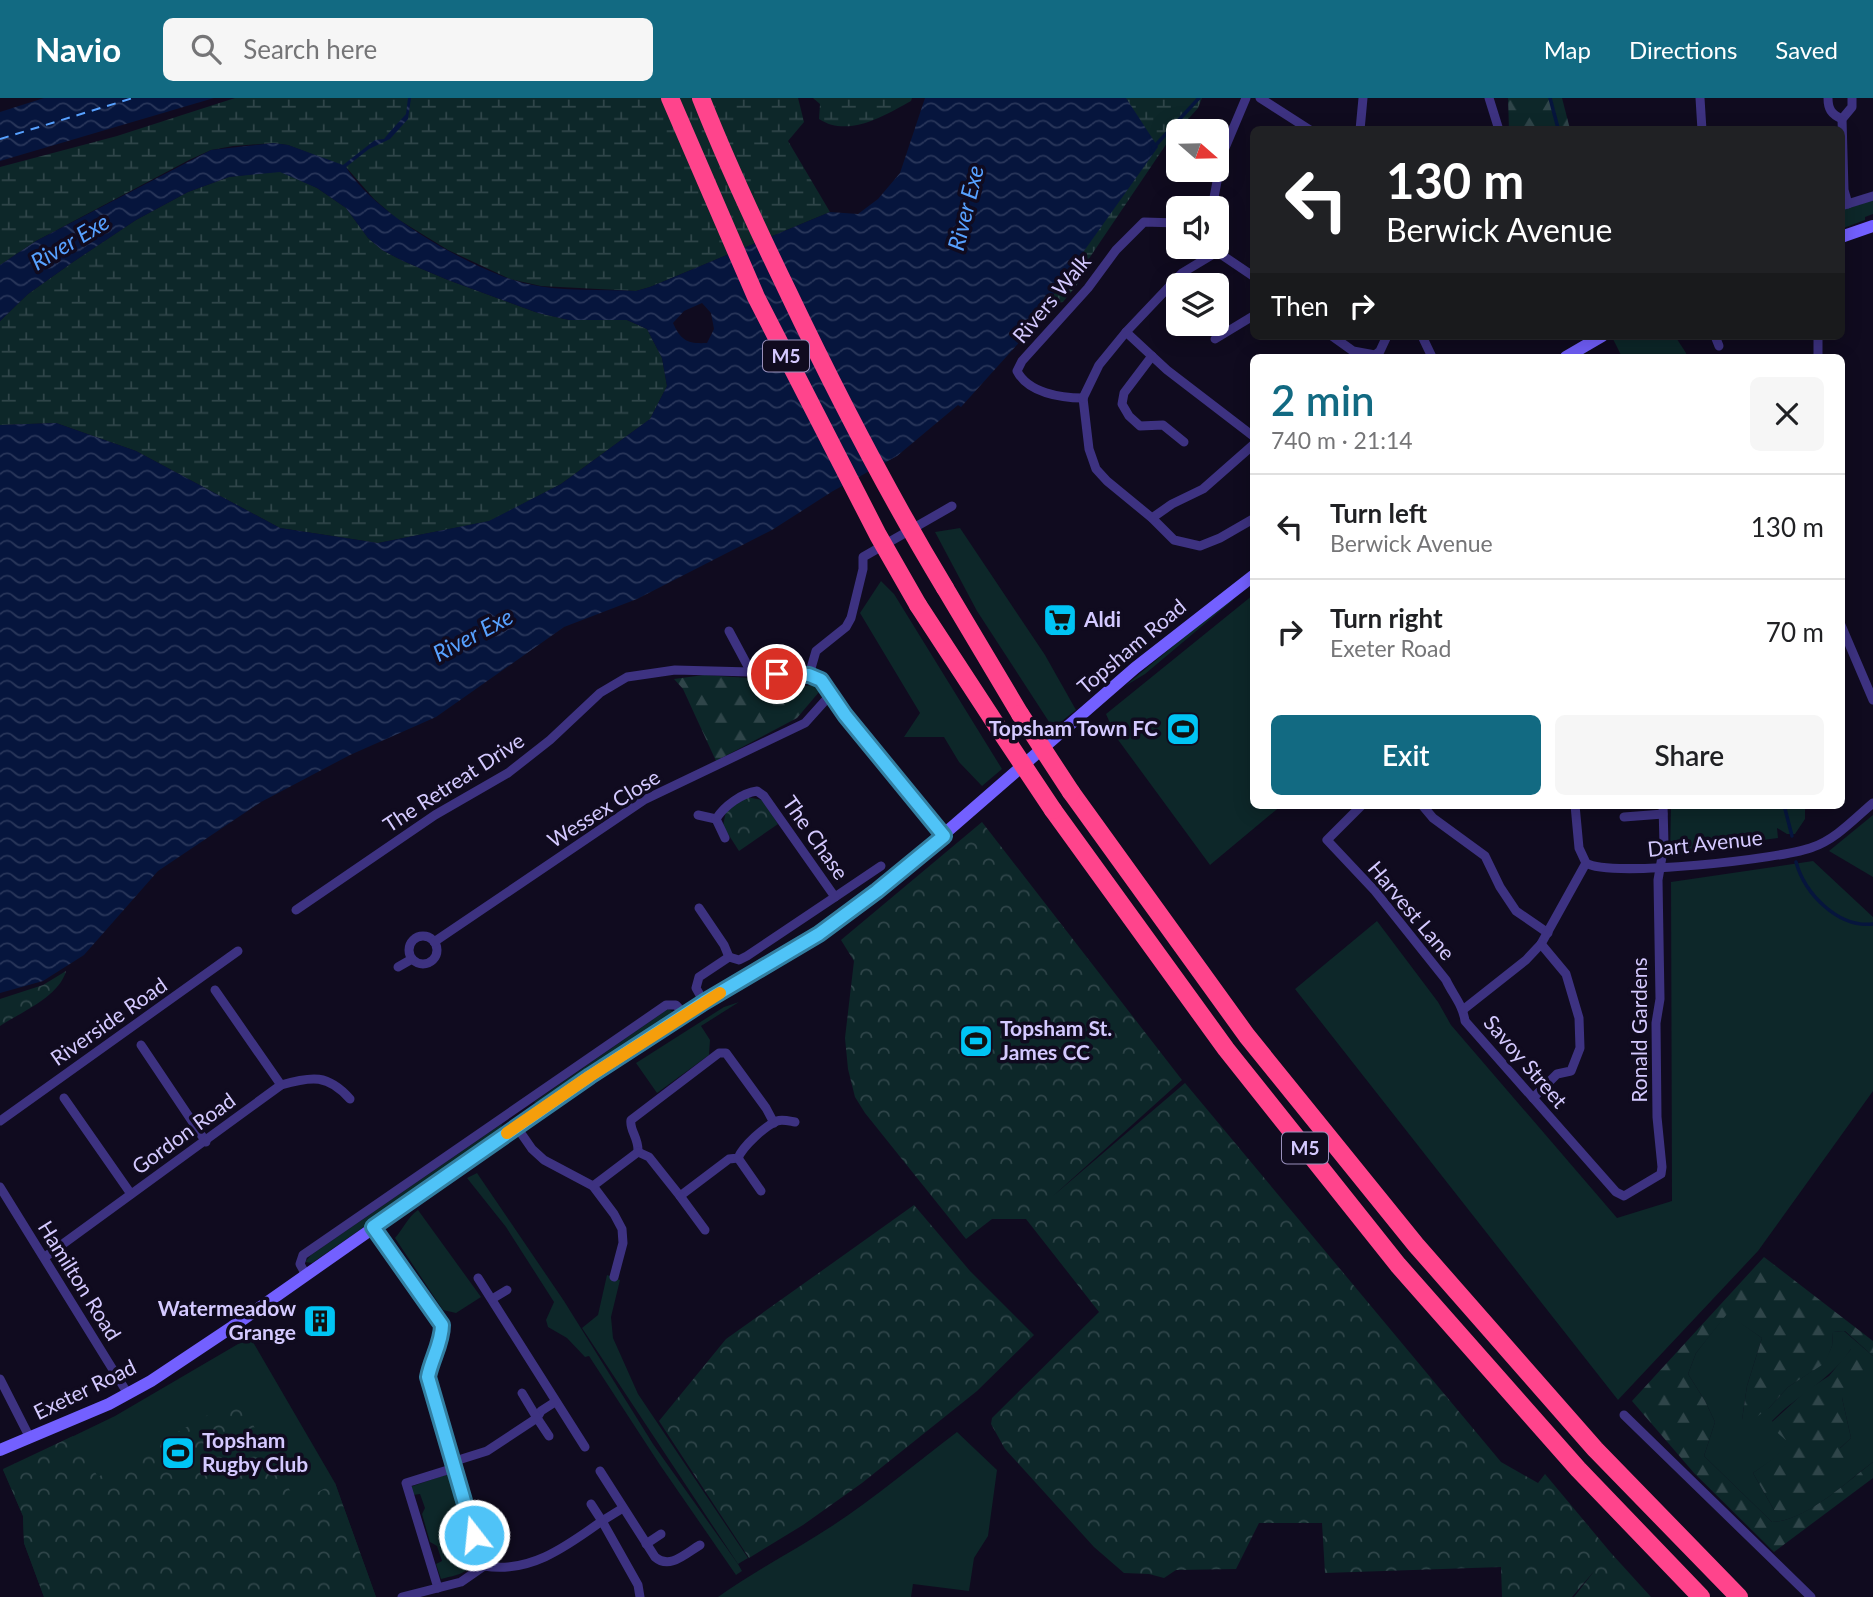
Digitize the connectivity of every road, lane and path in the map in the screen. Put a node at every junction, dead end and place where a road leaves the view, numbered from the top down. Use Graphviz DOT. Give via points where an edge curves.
graph roads {
  1 [pos="670,98"];
  2 [pos="701,98"];
  3 [pos="1246,98"];
  4 [pos="1260,98"];
  5 [pos="1363,98"];
  6 [pos="1489,98"];
  7 [pos="1700,98"];
  8 [pos="1828,98"];
  9 [pos="1852,98"];
  10 [pos="1842,119"];
  11 [pos="1304,126"];
  12 [pos="1360,126"];
  13 [pos="1498,126"];
  14 [pos="1702,126"];
  15 [pos="1842,126"];
  16 [pos="1214,196"];
  17 [pos="1873,196"];
  18 [pos="1845,205"];
  19 [pos="1166,223"];
  20 [pos="1873,226"];
  21 [pos="1845,236"];
  22 [pos="1201,259"];
  23 [pos="1229,259"];
  24 [pos="1250,273"];
  25 [pos="1250,318"];
  26 [pos="1126,332"];
  27 [pos="1215,339"];
  28 [pos="1336,340"];
  29 [pos="1595,340"];
  30 [pos="1716,340"];
  31 [pos="1719,346"];
  32 [pos="1350,354"];
  33 [pos="1571,354"];
  34 [pos="1152,356"];
  35 [pos="1083,398"];
  36 [pos="1250,434"];
  37 [pos="1184,442"];
  38 [pos="1250,448"];
  39 [pos="952,506"];
  40 [pos="1152,517"];
  41 [pos="1250,521"];
  42 [pos="1250,578"];
  43 [pos="729,631"];
  44 [pos="1845,634"];
  45 [pos="751,672"];
  46 [pos="809,675"];
  47 [pos="832,693"];
  48 [pos="1873,700"];
  49 [pos="1873,803"];
  50 [pos="1358,809"];
  51 [pos="1425,809"];
  52 [pos="1575,809"];
  53 [pos="1663,810"];
  54 [pos="698,815"];
  55 [pos="1624,817"];
  56 [pos="716,819"];
  57 [pos="944,836"];
  58 [pos="725,838"];
  59 [pos="1586,863"];
  60 [pos="881,866"];
  61 [pos="1659,869"];
  62 [pos="835,897"];
  63 [pos="699,908"];
  64 [pos="296,910"];
  65 [pos="1548,933"];
  66 [pos="434,942"];
  67 [pos="1541,944"];
  68 [pos="238,951"];
  69 [pos="729,957"];
  70 [pos="412,958"];
  71 [pos="398,967"];
  72 [pos="215,990"];
  73 [pos="704,1002"];
  74 [pos="1464,1009"];
  75 [pos="684,1014"];
  76 [pos="141,1045"];
  77 [pos="281,1085"];
  78 [pos="64,1098"];
  79 [pos="1533,1098"];
  80 [pos="350,1100"];
  81 [pos="0,1121"];
  82 [pos="795,1122"];
  83 [pos="774,1123"];
  84 [pos="516,1126"];
  85 [pos="206,1142"];
  86 [pos="638,1152"];
  87 [pos="738,1158"];
  88 [pos="1645,1182"];
  89 [pos="593,1186"];
  90 [pos="0,1187"];
  91 [pos="761,1191"];
  92 [pos="131,1194"];
  93 [pos="680,1196"];
  94 [pos="373,1227"];
  95 [pos="705,1230"];
  96 [pos="45,1257"];
  97 [pos="306,1275"];
  98 [pos="614,1277"];
  99 [pos="478,1278"];
  100 [pos="507,1290"];
  101 [pos="492,1299"];
  102 [pos="0,1379"];
  103 [pos="522,1393"];
  104 [pos="128,1394"];
  105 [pos="555,1402"];
  106 [pos="1624,1415"];
  107 [pos="537,1418"];
  108 [pos="549,1436"];
  109 [pos="30,1438"];
  110 [pos="585,1447"];
  111 [pos="0,1450"];
  112 [pos="453,1465"];
  113 [pos="600,1471"];
  114 [pos="591,1504"];
  115 [pos="623,1508"];
  116 [pos="603,1521"];
  117 [pos="661,1534"];
  118 [pos="646,1544"];
  119 [pos="700,1545"];
  120 [pos="484,1566"];
  121 [pos="438,1588"];
  122 [pos="402,1597"];
  123 [pos="640,1597"];
  124 [pos="1701,1597"];
  125 [pos="1739,1597"];
  126 [pos="1811,1597"];
  1 -- 124 [label="highway, M5, bridge" via="756,297 855,489 918,605 1053,810 1226,1049 1398,1265 1578,1469"];
  2 -- 125 [label="highway, M5, bridge" via="730,170 837,395 906,524 1071,792 1247,1036 1416,1245 1595,1449"];
  3 -- 16 [label="street" via="1222,155"];
  4 -- 11 [label="street"];
  5 -- 12 [label="street"];
  6 -- 13 [label="street"];
  7 -- 14 [label="street"];
  8 -- 10 [label="street" via="1828,109"];
  9 -- 10 [label="street" via="1852,107"];
  10 -- 15 [label="street"];
  17 -- 18 [label="street"];
  19 -- 35 [label="street, Rivers Walk" via="1144,222 1017,371 1020,378 1049,394"];
  20 -- 21 [label="street"];
  22 -- 26 [label="street"];
  23 -- 24 [label="street"];
  25 -- 27 [label="street"];
  26 -- 34 [label="street"];
  26 -- 35 [label="street" via="1099,365"];
  28 -- 32 [label="street"];
  29 -- 33 [label="street"];
  30 -- 31 [label="street"];
  34 -- 36 [label="street"];
  34 -- 37 [label="street" via="1122,404 1140,426 1163,425"];
  35 -- 40 [label="street" via="1096,468"];
  38 -- 40 [label="street" via="1203,489"];
  39 -- 46 [label="street" via="863,557 851,618 816,651"];
  40 -- 41 [label="street" via="1174,540 1200,546"];
  42 -- 57 [label="street, Topsham Road" via="1135,668"];
  43 -- 45 [label="street"];
  44 -- 48 [label="street"];
  45 -- 46 [label="street, The Retreat Drive"];
  45 -- 64 [label="street, The Retreat Drive" via="676,670 627,677 600,693 508,773 435,815"];
  46 -- 47 [label="street"];
  47 -- 57 [label="street"];
  47 -- 66 [label="street, Wessex Close" via="805,723 644,800"];
  49 -- 61 [label="street, Dart Avenue" via="1812,848"];
  50 -- 74 [label="street, Harvest Lane" via="1327,840 1375,891"];
  51 -- 65 [label="street" via="1485,856 1516,911"];
  52 -- 59 [label="street" via="1579,848"];
  53 -- 55 [label="street"];
  53 -- 61 [label="street, Ronald Gardens"];
  54 -- 56 [label="street"];
  56 -- 58 [label="street"];
  56 -- 62 [label="street, The Chase" via="722,809 757,791"];
  57 -- 73 [label="street, Exeter Road" via="819,934"];
  59 -- 61 [label="street, Dart Avenue" via="1601,869"];
  59 -- 65 [label="street, Savoy Street"];
  60 -- 62 [label="street, The Chase"];
  61 -- 88 [label="street, Ronald Gardens" via="1660,999 1656,1023 1662,1167 1661,1174"];
  62 -- 69 [label="street, The Chase" via="747,956 739,960"];
  63 -- 69 [label="street"];
  65 -- 67 [label="street, Savoy Street"];
  66 -- 70 [label="street, Wessex Close" via="427,937 415,939 410,946"];
  66 -- 70 [label="street, Wessex Close" via="433,960 425,964"];
  67 -- 74 [label="street, Savoy Street"];
  67 -- 79 [label="street" via="1566,974 1579,1018 1580,1048 1572,1071 1557,1074"];
  68 -- 81 [label="street, Riverside Road"];
  69 -- 73 [label="street, The Chase" via="697,980"];
  70 -- 71 [label="street, Wessex Close"];
  72 -- 77 [label="street"];
  73 -- 75 [label="street, Exeter Road"];
  74 -- 79 [label="street, Savoy Street" via="1465,1021"];
  75 -- 84 [label="street, Exeter Road"];
  75 -- 97 [label="street" via="676,1005 666,1005 412,1179 303,1255 300,1264"];
  76 -- 85 [label="street"];
  77 -- 80 [label="street" via="324,1080 334,1083"];
  77 -- 85 [label="street, Gordon Road"];
  78 -- 92 [label="street"];
  79 -- 88 [label="street, Savoy Street" via="1619,1195"];
  82 -- 83 [label="street"];
  83 -- 86 [label="street" via="726,1053 719,1053 631,1120"];
  83 -- 87 [label="street" via="743,1148"];
  84 -- 89 [label="street" via="544,1160"];
  84 -- 94 [label="street, Exeter Road"];
  85 -- 92 [label="street, Gordon Road"];
  86 -- 89 [label="street"];
  86 -- 93 [label="street" via="649,1157"];
  87 -- 91 [label="street"];
  87 -- 93 [label="street" via="729,1159"];
  89 -- 98 [label="street" via="622,1229"];
  90 -- 96 [label="street, Hamilton Road"];
  92 -- 96 [label="street, Gordon Road"];
  93 -- 95 [label="street"];
  94 -- 97 [label="street, Exeter Road"];
  94 -- 112 [label="street" via="442,1325 428,1377"];
  96 -- 104 [label="street, Hamilton Road"];
  97 -- 104 [label="street, Exeter Road"];
  99 -- 101 [label="street"];
  100 -- 101 [label="street"];
  101 -- 105 [label="street"];
  102 -- 109 [label="street"];
  103 -- 107 [label="street"];
  104 -- 109 [label="street, Exeter Road"];
  105 -- 107 [label="street"];
  105 -- 110 [label="street"];
  106 -- 126 [label="street"];
  107 -- 108 [label="street"];
  107 -- 112 [label="street" via="487,1451"];
  109 -- 111 [label="street, Exeter Road"];
  112 -- 120 [label="street"];
  112 -- 121 [label="street" via="406,1483"];
  113 -- 115 [label="street"];
  114 -- 116 [label="street"];
  115 -- 116 [label="street"];
  115 -- 118 [label="street"];
  116 -- 120 [label="street" via="552,1555 526,1565"];
  116 -- 123 [label="street"];
  117 -- 118 [label="street"];
  118 -- 119 [label="street" via="655,1558 667,1563"];
  120 -- 121 [label="street" via="461,1582"];
  121 -- 122 [label="street"];
}
